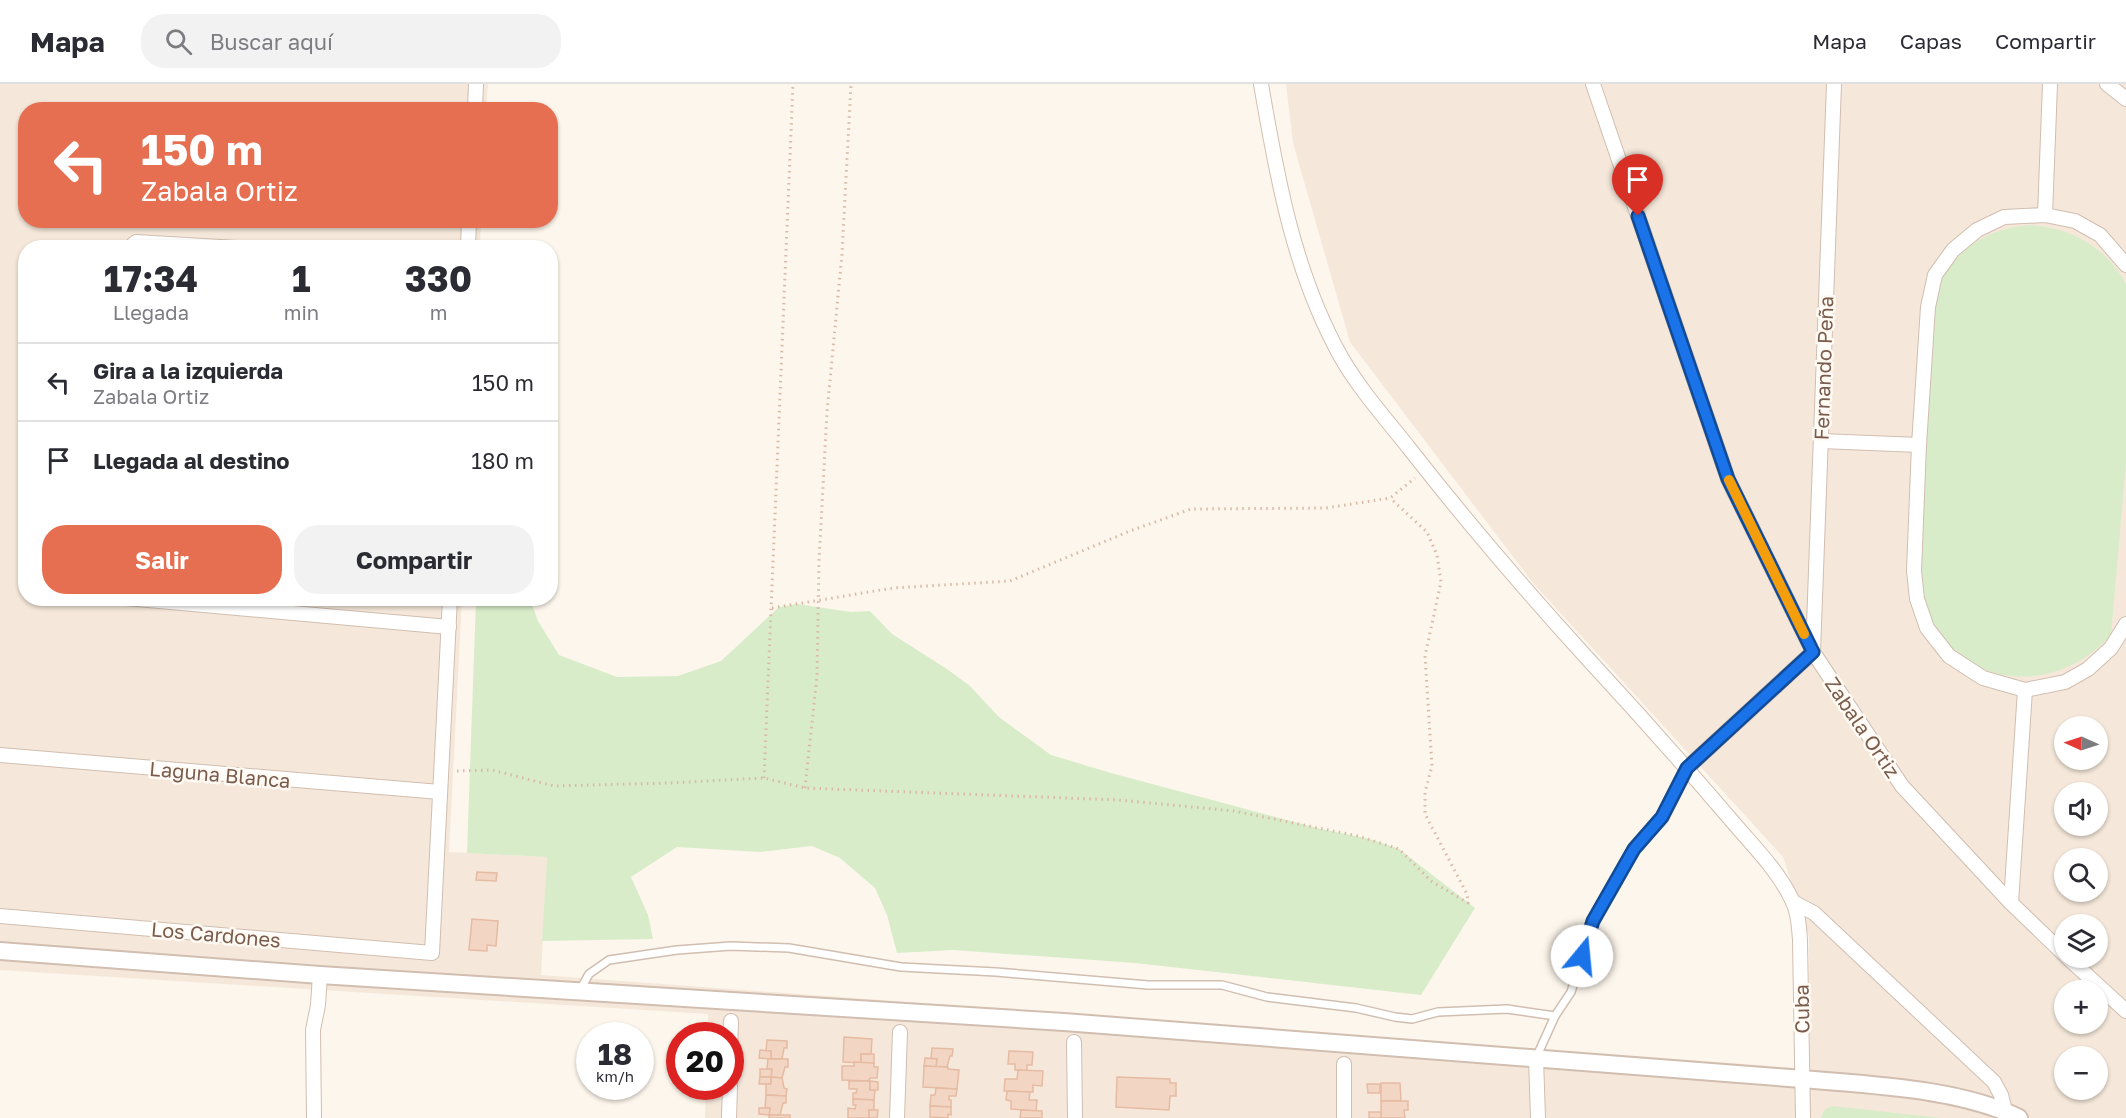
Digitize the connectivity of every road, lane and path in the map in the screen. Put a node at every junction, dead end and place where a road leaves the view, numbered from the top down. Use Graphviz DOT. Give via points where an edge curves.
graph roads {
  1 [pos="476,84"];
  2 [pos="794,84"];
  3 [pos="851,84"];
  4 [pos="1261,84"];
  5 [pos="1593,84"];
  6 [pos="1834,84"];
  7 [pos="2050,84"];
  8 [pos="2107,84"];
  9 [pos="2126,99"];
  10 [pos="475,102"];
  11 [pos="2046,215"];
  12 [pos="2126,265"];
  13 [pos="1821,441"];
  14 [pos="1919,445"];
  15 [pos="1425,469"];
  16 [pos="1390,498"];
  17 [pos="819,601"];
  18 [pos="276,606"];
  19 [pos="449,606"];
  20 [pos="772,608"];
  21 [pos="2126,624"];
  22 [pos="448,627"];
  23 [pos="1813,652"];
  24 [pos="2025,690"];
  25 [pos="0,755"];
  26 [pos="1687,768"];
  27 [pos="441,776"];
  28 [pos="764,778"];
  29 [pos="805,788"];
  30 [pos="440,792"];
  31 [pos="1793,902"];
  32 [pos="2011,903"];
  33 [pos="0,916"];
  34 [pos="2054,944"];
  35 [pos="0,951"];
  36 [pos="2079,968"];
  37 [pos="320,975"];
  38 [pos="579,992"];
  39 [pos="2126,1011"];
  40 [pos="1555,1016"];
  41 [pos="900,1032"];
  42 [pos="1074,1042"];
  43 [pos="1536,1058"];
  44 [pos="1344,1064"];
  45 [pos="1802,1079"];
  46 [pos="730,1100"];
  47 [pos="2012,1114"];
  48 [pos="314,1118"];
  49 [pos="729,1118"];
  50 [pos="897,1118"];
  51 [pos="1075,1118"];
  52 [pos="1344,1118"];
  53 [pos="1538,1118"];
  54 [pos="1803,1118"];
  1 -- 10 [label="street"];
  2 -- 20 [label="path"];
  3 -- 17 [label="path" via="842,254 827,412"];
  4 -- 15 [label="street" via="1289,228 1321,315 1365,392"];
  5 -- 23 [label="street, Zabala Ortiz" via="1728,479"];
  6 -- 13 [label="street, Fernando Peña"];
  7 -- 11 [label="street"];
  8 -- 9 [label="street"];
  11 -- 12 [label="street" via="2075,221 2100,235"];
  11 -- 14 [label="street" via="2004,217 1977,230 1953,250 1935,275 1928,307"];
  13 -- 14 [label="street"];
  13 -- 23 [label="street, Fernando Peña"];
  14 -- 24 [label="street" via="1914,571 1917,599 1927,628 1949,656 1983,678"];
  15 -- 16 [label="path"];
  15 -- 26 [label="street" via="1540,607"];
  16 -- 17 [label="path" via="1326,508 1191,510 1010,581 893,588"];
  16 -- 29 [label="path" via="1427,532 1437,555 1442,582 1425,656 1432,766 1425,792 1425,814 1467,894 1468,903 1431,881 1398,849 1358,836 1234,812 1119,800"];
  17 -- 20 [label="path"];
  17 -- 29 [label="path" via="817,676"];
  18 -- 22 [label="street"];
  19 -- 22 [label="street"];
  20 -- 28 [label="path"];
  21 -- 24 [label="street" via="2111,648 2088,669 2065,682"];
  22 -- 27 [label="street"];
  23 -- 26 [label="street"];
  23 -- 32 [label="street, Zabala Ortiz" via="1902,786"];
  24 -- 32 [label="street"];
  25 -- 30 [label="street, Laguna Blanca"];
  26 -- 31 [label="street" via="1781,878"];
  26 -- 40 [label="lane" via="1662,817 1634,849 1593,921 1571,992"];
  27 -- 28 [label="path" via="462,770 492,770 554,786"];
  27 -- 30 [label="street"];
  28 -- 29 [label="path"];
  30 -- 33 [label="street, Los Cardones" via="432,953"];
  31 -- 45 [label="street, Cuba" via="1800,940"];
  31 -- 47 [label="street" via="1814,913 1994,1082"];
  32 -- 34 [label="street, Zabala Ortiz"];
  35 -- 37 [label="street"];
  36 -- 39 [label="street"];
  37 -- 38 [label="street"];
  37 -- 48 [label="street" via="313,1030"];
  38 -- 40 [label="lane" via="589,974 609,960 731,946 789,948 901,967 1148,985 1222,985 1267,997 1412,1019 1438,1012 1507,1009"];
  38 -- 43 [label="street" via="1064,1022"];
  40 -- 43 [label="lane"];
  41 -- 50 [label="street"];
  42 -- 51 [label="street"];
  43 -- 45 [label="street"];
  43 -- 53 [label="street"];
  44 -- 52 [label="street"];
  45 -- 47 [label="street" via="1959,1098"];
  45 -- 54 [label="street, Cuba"];
  46 -- 49 [label="street"];
}
